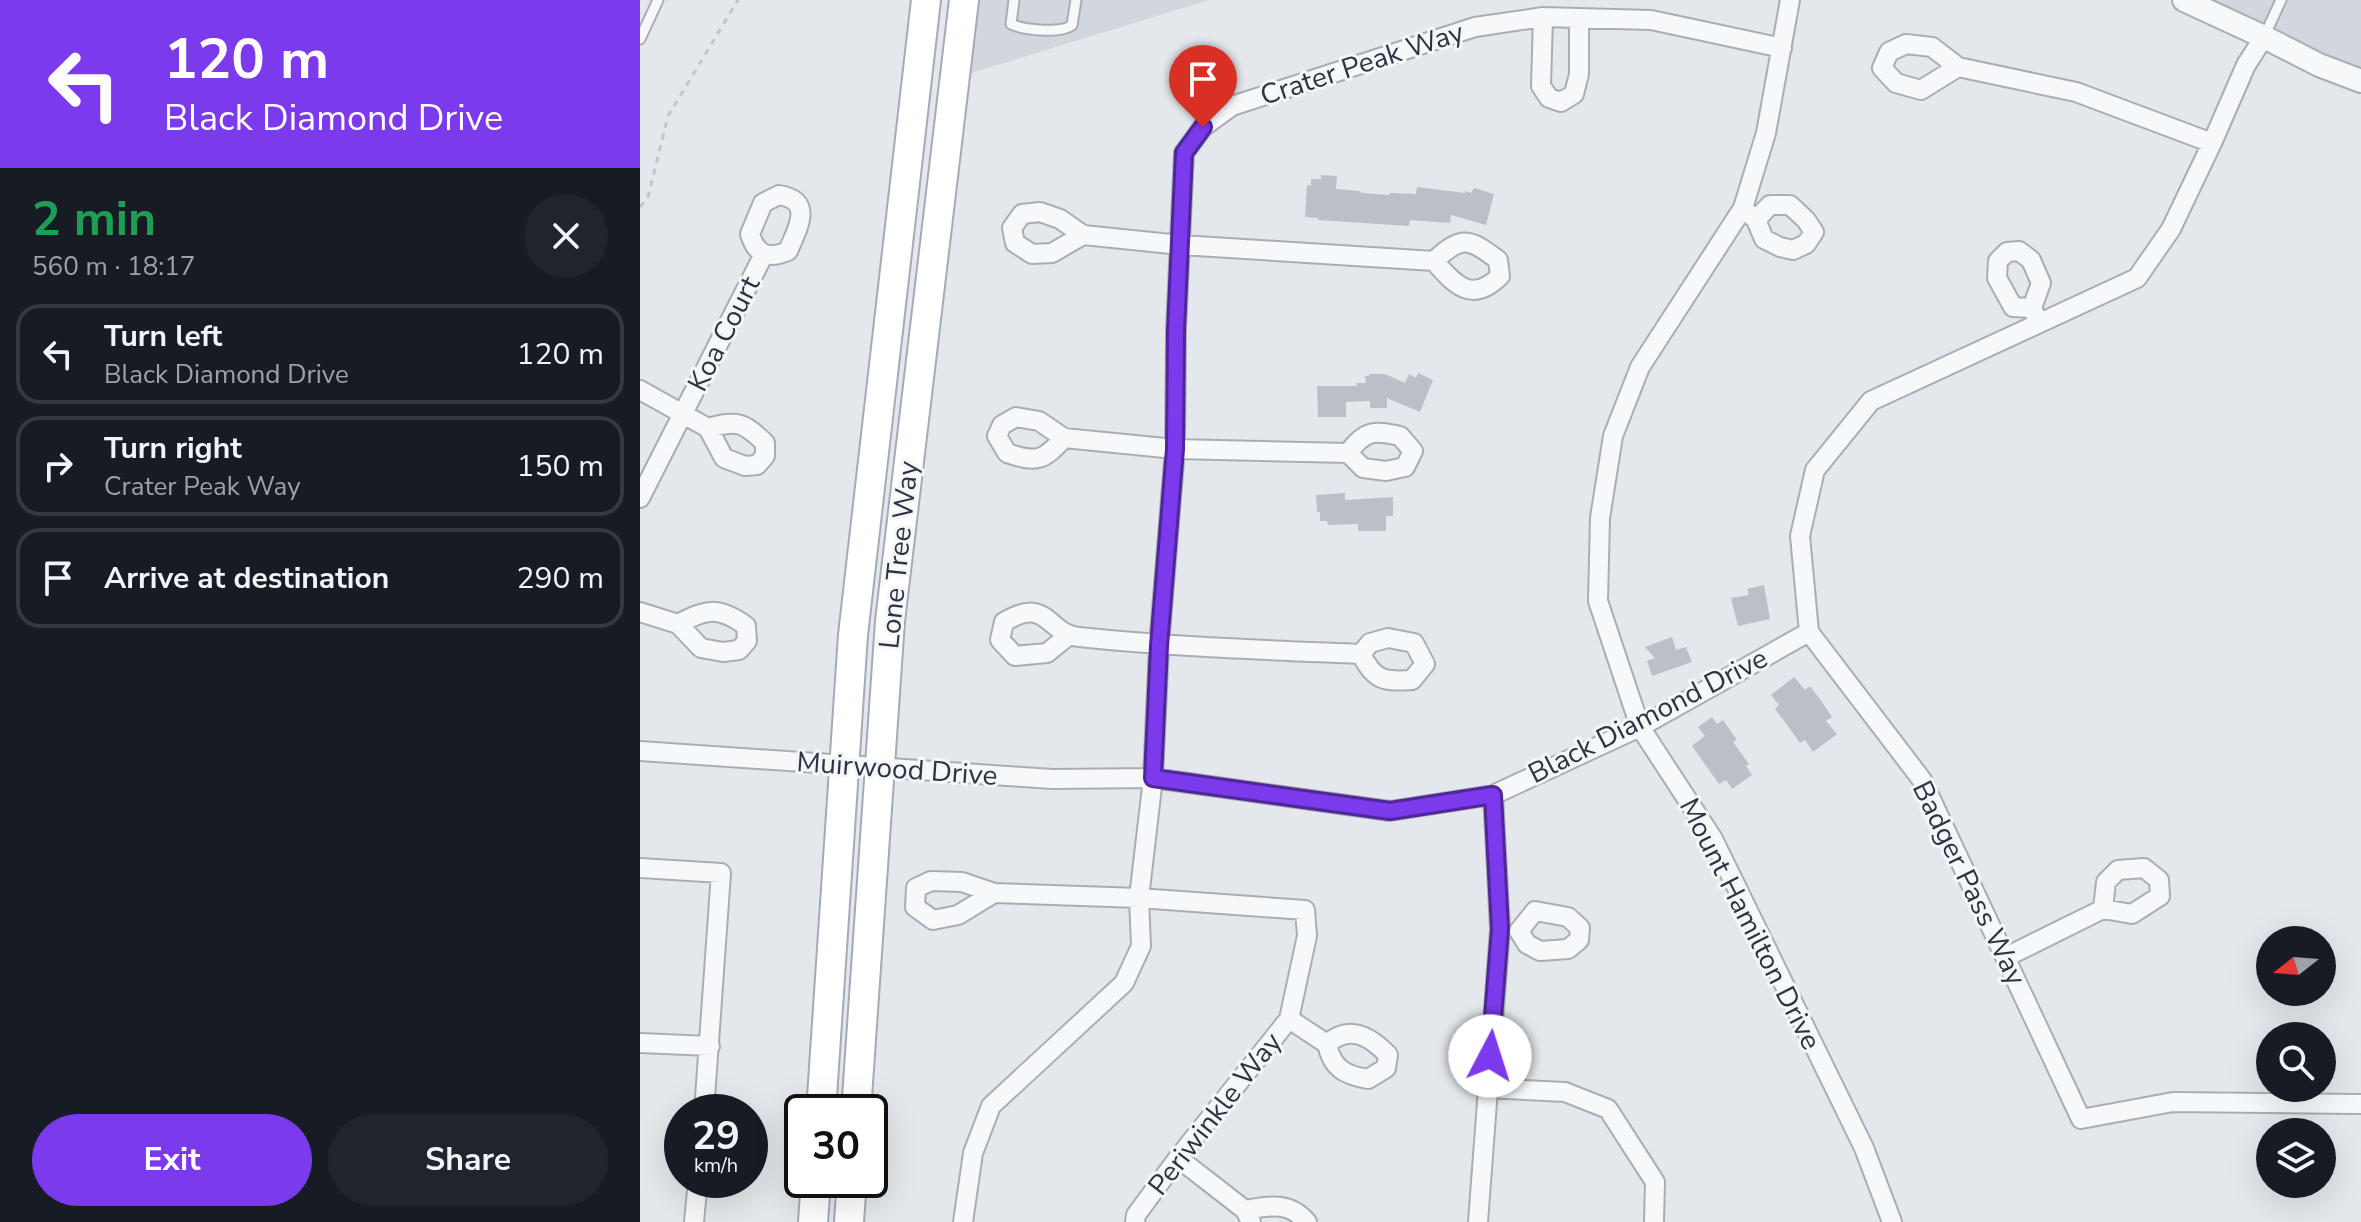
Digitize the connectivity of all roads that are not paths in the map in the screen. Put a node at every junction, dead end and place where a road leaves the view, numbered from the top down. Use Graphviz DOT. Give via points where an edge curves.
graph roads {
  1 [pos="658,0"];
  2 [pos="926,0"];
  3 [pos="964,0"];
  4 [pos="1014,0"];
  5 [pos="1076,0"];
  6 [pos="1790,0"];
  7 [pos="2184,0"];
  8 [pos="2281,0"];
  9 [pos="1543,17"];
  10 [pos="1579,18"];
  11 [pos="2264,37"];
  12 [pos="640,39"];
  13 [pos="1782,48"];
  14 [pos="1958,67"];
  15 [pos="2361,81"];
  16 [pos="2212,143"];
  17 [pos="1083,235"];
  18 [pos="1181,245"];
  19 [pos="764,254"];
  20 [pos="1434,261"];
  21 [pos="640,390"];
  22 [pos="683,413"];
  23 [pos="708,428"];
  24 [pos="1064,438"];
  25 [pos="1175,449"];
  26 [pos="1348,453"];
  27 [pos="640,498"];
  28 [pos="640,612"];
  29 [pos="678,624"];
  30 [pos="1809,632"];
  31 [pos="1068,636"];
  32 [pos="1159,646"];
  33 [pos="1361,654"];
  34 [pos="1640,727"];
  35 [pos="640,751"];
  36 [pos="845,766"];
  37 [pos="881,768"];
  38 [pos="1153,778"];
  39 [pos="1493,795"];
  40 [pos="640,868"];
  41 [pos="994,893"];
  42 [pos="1139,898"];
  43 [pos="2103,909"];
  44 [pos="2006,957"];
  45 [pos="1289,1019"];
  46 [pos="640,1043"];
  47 [pos="1327,1044"];
  48 [pos="710,1046"];
  49 [pos="1487,1088"];
  50 [pos="706,1094"];
  51 [pos="822,1094"];
  52 [pos="857,1094"];
  53 [pos="2361,1104"];
  54 [pos="1178,1158"];
  55 [pos="696,1198"];
  56 [pos="815,1198"];
  57 [pos="853,1198"];
  58 [pos="1248,1216"];
  59 [pos="694,1222"];
  60 [pos="813,1222"];
  61 [pos="855,1222"];
  62 [pos="963,1222"];
  63 [pos="1135,1222"];
  64 [pos="1307,1222"];
  65 [pos="1478,1222"];
  66 [pos="1654,1222"];
  67 [pos="1892,1222"];
  1 -- 12 [label="lane"];
  2 -- 36 [label="main road, Lone Tree Way" via="853,635"];
  3 -- 37 [label="main road, Lone Tree Way" via="890,621"];
  4 -- 5 [label="lane" via="1011,24 1068,29"];
  6 -- 13 [label="street, Mount Hamilton Drive"];
  7 -- 11 [label="street"];
  8 -- 11 [label="lane"];
  9 -- 10 [label="street, Crater Peak Way"];
  9 -- 10 [label="street" via="1541,86 1549,98 1561,102 1574,94 1579,74"];
  9 -- 18 [label="street, Crater Peak Way" via="1475,27 1232,106 1203,127 1184,153"];
  10 -- 13 [label="street, Crater Peak Way" via="1651,20"];
  11 -- 15 [label="street"];
  11 -- 16 [label="street"];
  13 -- 34 [label="street, Mount Hamilton Drive" via="1750,214 1640,367 1613,436 1600,518 1598,601"];
  14 -- 16 [label="street" via="2076,92"];
  16 -- 30 [label="street" via="2171,229 2137,278 2036,316 1871,401 1815,470 1800,536"];
  17 -- 18 [label="street"];
  18 -- 20 [label="street"];
  18 -- 25 [label="street, Crater Peak Way"];
  19 -- 22 [label="street, Koa Court"];
  21 -- 22 [label="street"];
  22 -- 23 [label="street"];
  22 -- 27 [label="street, Koa Court"];
  24 -- 25 [label="street"];
  25 -- 26 [label="street"];
  25 -- 32 [label="street, Crater Peak Way"];
  28 -- 29 [label="street"];
  30 -- 34 [label="street, Black Diamond Drive"];
  30 -- 44 [label="street, Badger Pass Way" via="1922,780"];
  31 -- 32 [label="street"];
  32 -- 33 [label="street"];
  32 -- 38 [label="street, Crater Peak Way"];
  34 -- 39 [label="street, Black Diamond Drive"];
  34 -- 67 [label="street, Mount Hamilton Drive" via="1713,839 1864,1148"];
  35 -- 36 [label="street, Muirwood Drive"];
  36 -- 37 [label="street, Muirwood Drive"];
  36 -- 51 [label="main road, Lone Tree Way"];
  37 -- 38 [label="street, Muirwood Drive" via="1052,779"];
  37 -- 52 [label="main road, Lone Tree Way"];
  38 -- 39 [label="street, Black Diamond Drive" via="1390,811"];
  38 -- 42 [label="street, Crater Peak Way"];
  39 -- 49 [label="street" via="1510,930"];
  40 -- 48 [label="street" via="721,873"];
  41 -- 42 [label="street"];
  42 -- 45 [label="street, Periwinkle Way" via="1305,910 1307,936"];
  42 -- 62 [label="street, Crater Peak Way" via="1141,946 1124,983 991,1106 973,1153"];
  43 -- 44 [label="street"];
  44 -- 53 [label="street, Badger Pass Way" via="2081,1119 2173,1102"];
  45 -- 47 [label="street"];
  45 -- 54 [label="street, Periwinkle Way"];
  46 -- 48 [label="street"];
  48 -- 50 [label="street"];
  49 -- 65 [label="street"];
  49 -- 66 [label="street" via="1565,1092 1608,1109 1655,1182"];
  54 -- 58 [label="street"];
  54 -- 63 [label="street, Periwinkle Way"];
  55 -- 59 [label="street"];
  56 -- 60 [label="main road"];
  57 -- 61 [label="main road"];
  58 -- 64 [label="street" via="1274,1205 1298,1212"];
}
